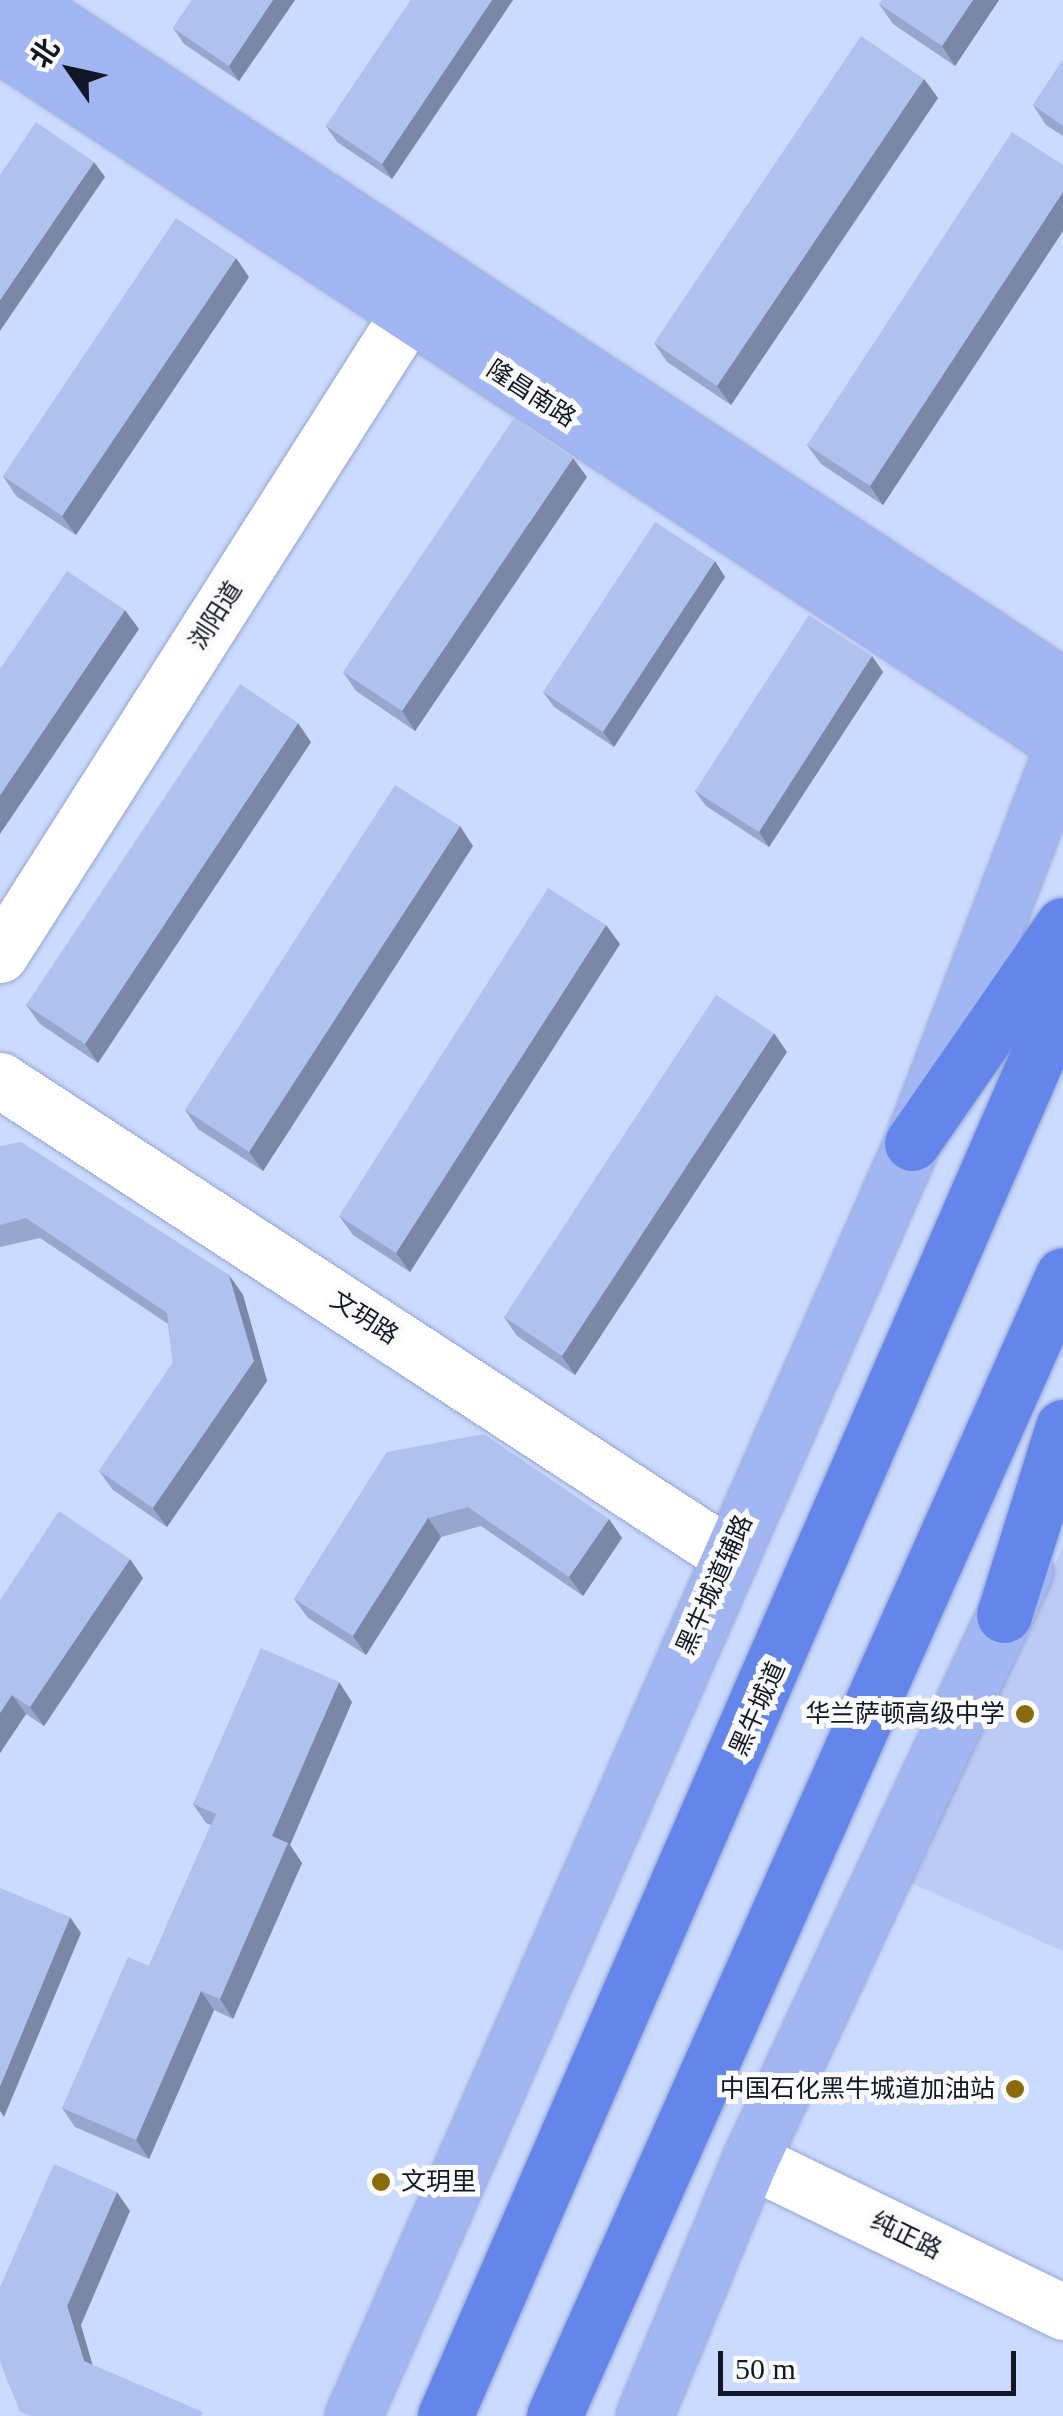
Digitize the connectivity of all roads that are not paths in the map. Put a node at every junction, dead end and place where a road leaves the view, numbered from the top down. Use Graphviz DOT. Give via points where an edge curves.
graph roads {
  1 [pos="18,0"];
  2 [pos="0,44"];
  3 [pos="420,295"];
  4 [pos="1063,687"];
  5 [pos="1063,745"];
  6 [pos="1063,925"];
  7 [pos="0,955"];
  8 [pos="1063,998"];
  9 [pos="0,1080"];
  10 [pos="912,1143"];
  11 [pos="1063,1275"];
  12 [pos="1063,1427"];
  13 [pos="1063,1495"];
  14 [pos="728,1555"];
  15 [pos="1004,1615"];
  16 [pos="750,2160"];
  17 [pos="1063,2312"];
  18 [pos="353,2416"];
  19 [pos="444,2416"];
  20 [pos="554,2416"];
  21 [pos="644,2416"];
  1 -- 3 [label="main road, 隆昌南路"];
  2 -- 3 [label="main road, 隆昌南路"];
  3 -- 4 [label="main road, 隆昌南路"];
  3 -- 5 [label="main road, 隆昌南路"];
  3 -- 7 [label="street, 浏阳道"];
  5 -- 10 [label="main road, 黑牛城道辅路"];
  6 -- 10 [label="highway"];
  8 -- 19 [label="highway, 黑牛城道" via="808,1597"];
  9 -- 14 [label="street, 文玥路"];
  10 -- 14 [label="main road, 黑牛城道辅路"];
  11 -- 20 [label="highway"];
  12 -- 15 [label="highway"];
  13 -- 15 [label="main road"];
  14 -- 18 [label="main road, 黑牛城道辅路"];
  15 -- 16 [label="main road"];
  16 -- 17 [label="street, 纯正路"];
  16 -- 21 [label="main road"];
}
